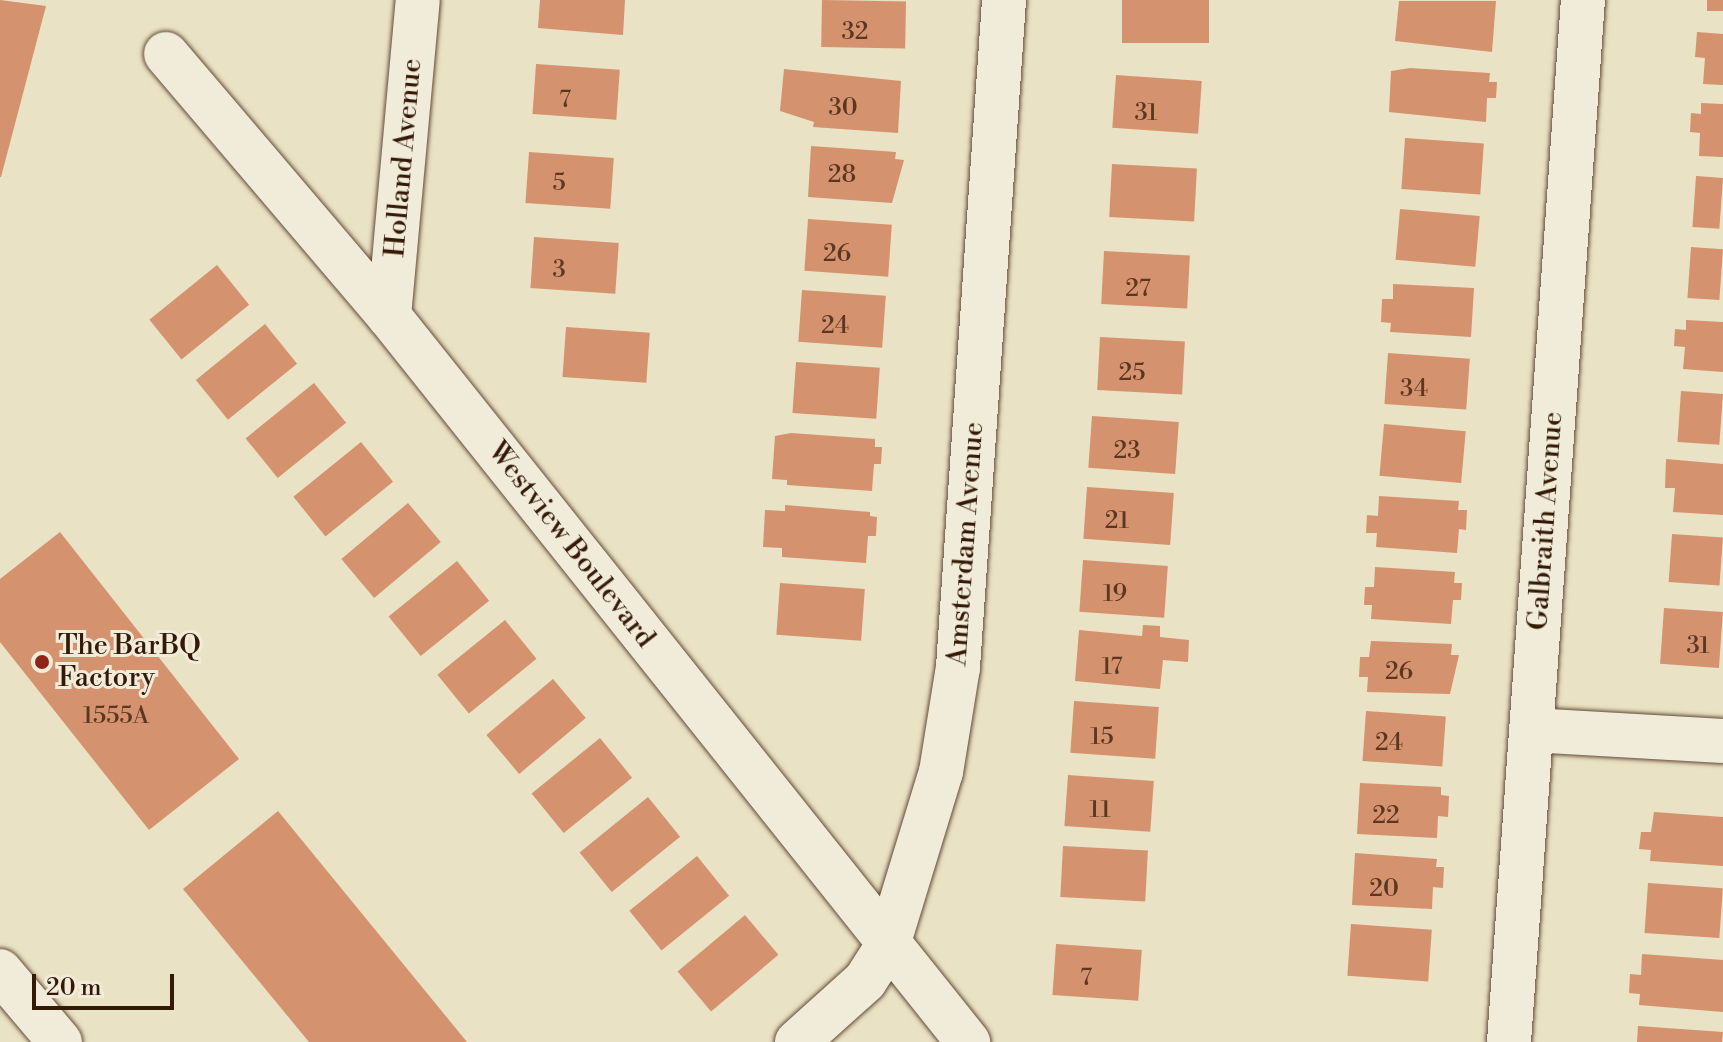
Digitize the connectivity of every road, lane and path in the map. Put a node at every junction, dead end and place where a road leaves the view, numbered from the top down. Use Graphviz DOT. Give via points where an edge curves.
graph roads {
  1 [pos="418,0"];
  2 [pos="1004,0"];
  3 [pos="1583,0"];
  4 [pos="166,54"];
  5 [pos="389,316"];
  6 [pos="1531,730"];
  7 [pos="1723,741"];
  8 [pos="888,945"];
  9 [pos="0,971"];
  10 [pos="60,1042"];
  11 [pos="797,1042"];
  12 [pos="968,1042"];
  13 [pos="1509,1042"];
  1 -- 5 [label="street, Holland Avenue"];
  2 -- 8 [label="street, Amsterdam Avenue" via="958,667 941,772"];
  3 -- 6 [label="street, Galbraith Avenue"];
  4 -- 5 [label="street, Westview Boulevard"];
  5 -- 8 [label="street, Westview Boulevard"];
  6 -- 7 [label="street"];
  6 -- 13 [label="street, Galbraith Avenue"];
  8 -- 11 [label="street, Amsterdam Avenue" via="865,981"];
  8 -- 12 [label="street, Westview Boulevard"];
  9 -- 10 [label="street"];
}
